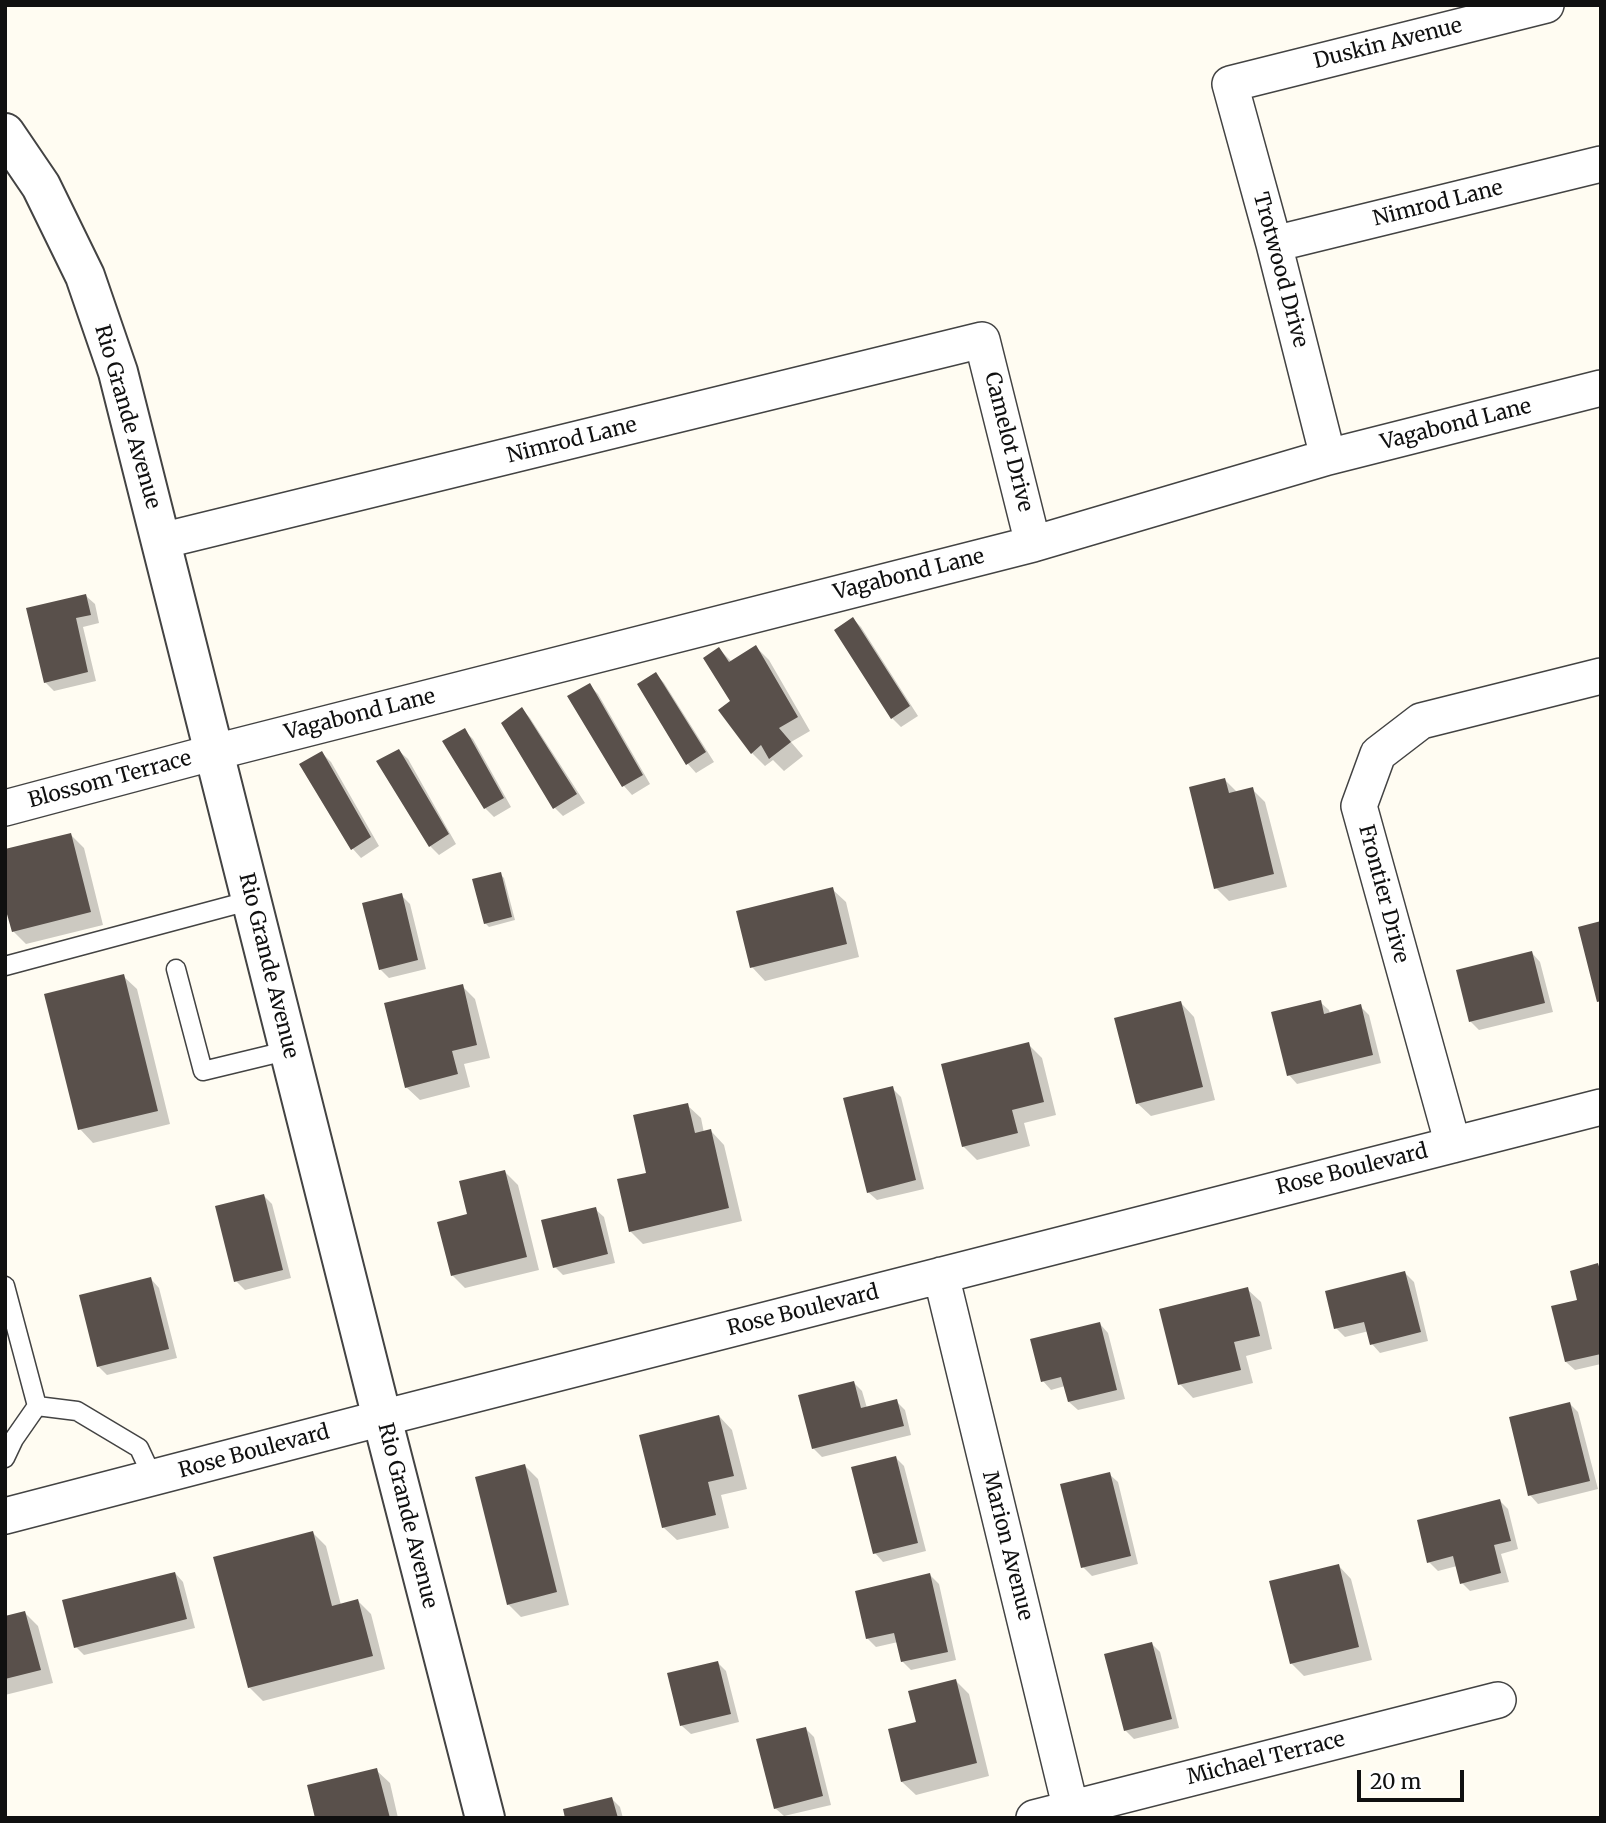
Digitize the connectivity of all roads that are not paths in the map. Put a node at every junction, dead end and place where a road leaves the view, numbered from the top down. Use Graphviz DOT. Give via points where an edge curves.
graph roads {
  1 [pos="1546,5"];
  2 [pos="1230,84"];
  3 [pos="5,133"];
  4 [pos="1601,164"];
  5 [pos="1275,244"];
  6 [pos="982,340"];
  7 [pos="1601,388"];
  8 [pos="1328,457"];
  9 [pos="161,541"];
  10 [pos="1033,544"];
  11 [pos="1601,676"];
  12 [pos="215,752"];
  13 [pos="5,808"];
  14 [pos="252,900"];
  15 [pos="5,966"];
  16 [pos="176,969"];
  17 [pos="290,1050"];
  18 [pos="1601,1107"];
  19 [pos="1452,1145"];
  20 [pos="941,1275"];
  21 [pos="5,1286"];
  22 [pos="37,1406"];
  23 [pos="382,1418"];
  24 [pos="5,1458"];
  25 [pos="153,1478"];
  26 [pos="5,1516"];
  27 [pos="1498,1700"];
  28 [pos="1072,1813"];
  29 [pos="485,1818"];
  30 [pos="1034,1818"];
  1 -- 2 [label="street, Duskin Avenue"];
  2 -- 5 [label="street, Trotwood Drive"];
  3 -- 9 [label="street, Rio Grande Avenue" via="41,186 85,276 118,372"];
  4 -- 5 [label="street, Nimrod Lane"];
  5 -- 8 [label="street, Trotwood Drive"];
  6 -- 9 [label="street, Nimrod Lane"];
  6 -- 10 [label="street, Camelot Drive"];
  7 -- 8 [label="street, Vagabond Lane"];
  8 -- 10 [label="street, Vagabond Lane"];
  9 -- 12 [label="street, Rio Grande Avenue"];
  10 -- 12 [label="street, Vagabond Lane"];
  11 -- 19 [label="street, Frontier Drive" via="1421,721 1378,754 1359,806"];
  12 -- 13 [label="street, Blossom Terrace"];
  12 -- 14 [label="street, Rio Grande Avenue"];
  14 -- 15 [label="lane"];
  14 -- 17 [label="street, Rio Grande Avenue"];
  16 -- 17 [label="lane" via="203,1071"];
  17 -- 23 [label="street, Rio Grande Avenue"];
  18 -- 19 [label="street, Rose Boulevard"];
  19 -- 20 [label="street, Rose Boulevard"];
  20 -- 23 [label="street, Rose Boulevard"];
  20 -- 28 [label="street, Marion Avenue"];
  21 -- 22 [label="lane"];
  22 -- 24 [label="lane"];
  22 -- 25 [label="lane" via="77,1411 139,1448"];
  23 -- 25 [label="street, Rose Boulevard"];
  23 -- 29 [label="street, Rio Grande Avenue"];
  25 -- 26 [label="street, Rose Boulevard"];
  27 -- 28 [label="street, Michael Terrace"];
  28 -- 30 [label="street, Michael Terrace"];
}
